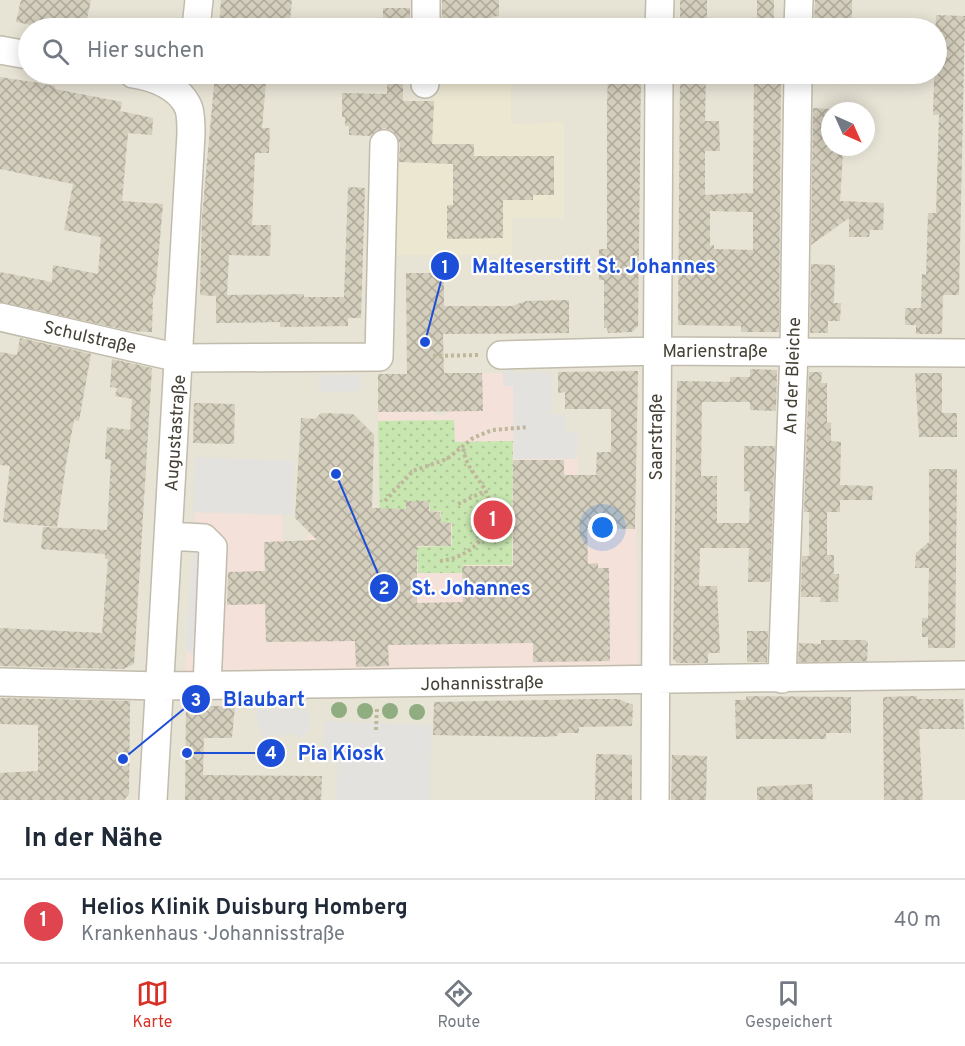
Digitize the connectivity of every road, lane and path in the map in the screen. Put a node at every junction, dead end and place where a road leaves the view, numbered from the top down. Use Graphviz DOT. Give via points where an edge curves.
graph roads {
  1 [pos="199,0"];
  2 [pos="426,0"];
  3 [pos="660,0"];
  4 [pos="799,0"];
  5 [pos="197,18"];
  6 [pos="426,18"];
  7 [pos="659,18"];
  8 [pos="798,18"];
  9 [pos="0,50"];
  10 [pos="18,53"];
  11 [pos="180,84"];
  12 [pos="659,84"];
  13 [pos="798,84"];
  14 [pos="384,144"];
  15 [pos="0,317"];
  16 [pos="656,351"];
  17 [pos="794,351"];
  18 [pos="965,353"];
  19 [pos="501,355"];
  20 [pos="433,357"];
  21 [pos="179,358"];
  22 [pos="528,427"];
  23 [pos="463,445"];
  24 [pos="485,490"];
  25 [pos="385,501"];
  26 [pos="458,504"];
  27 [pos="168,536"];
  28 [pos="440,561"];
  29 [pos="965,675"];
  30 [pos="782,679"];
  31 [pos="656,681"];
  32 [pos="0,682"];
  33 [pos="159,686"];
  34 [pos="207,686"];
  35 [pos="153,800"];
  36 [pos="655,800"];
  1 -- 5 [label="street"];
  2 -- 6 [label="street"];
  3 -- 7 [label="street"];
  4 -- 8 [label="street"];
  9 -- 10 [label="street"];
  11 -- 21 [label="street, Augustastraße" via="189,108 191,134"];
  12 -- 16 [label="street, Saarstraße"];
  13 -- 17 [label="street, An der Bleiche"];
  14 -- 21 [label="street" via="379,357"];
  15 -- 21 [label="street, Schulstraße"];
  16 -- 17 [label="street, Marienstraße"];
  16 -- 19 [label="street, Marienstraße"];
  16 -- 31 [label="street, Saarstraße"];
  17 -- 18 [label="street, Marienstraße"];
  17 -- 30 [label="street, An der Bleiche"];
  19 -- 20 [label="path"];
  21 -- 27 [label="street, Augustastraße"];
  22 -- 23 [label="path" via="484,432"];
  23 -- 24 [label="path" via="467,466"];
  23 -- 25 [label="path" via="447,459 413,471"];
  24 -- 26 [label="path"];
  24 -- 28 [label="path" via="491,515 482,540 459,558"];
  27 -- 33 [label="street, Augustastraße"];
  27 -- 34 [label="street" via="204,538 213,547"];
  29 -- 30 [label="street, Johannisstraße"];
  30 -- 31 [label="street, Johannisstraße"];
  31 -- 34 [label="street, Johannisstraße"];
  31 -- 36 [label="street, Saarstraße"];
  32 -- 33 [label="street, Johannisstraße"];
  33 -- 34 [label="street, Johannisstraße"];
  33 -- 35 [label="street, Augustastraße"];
}
